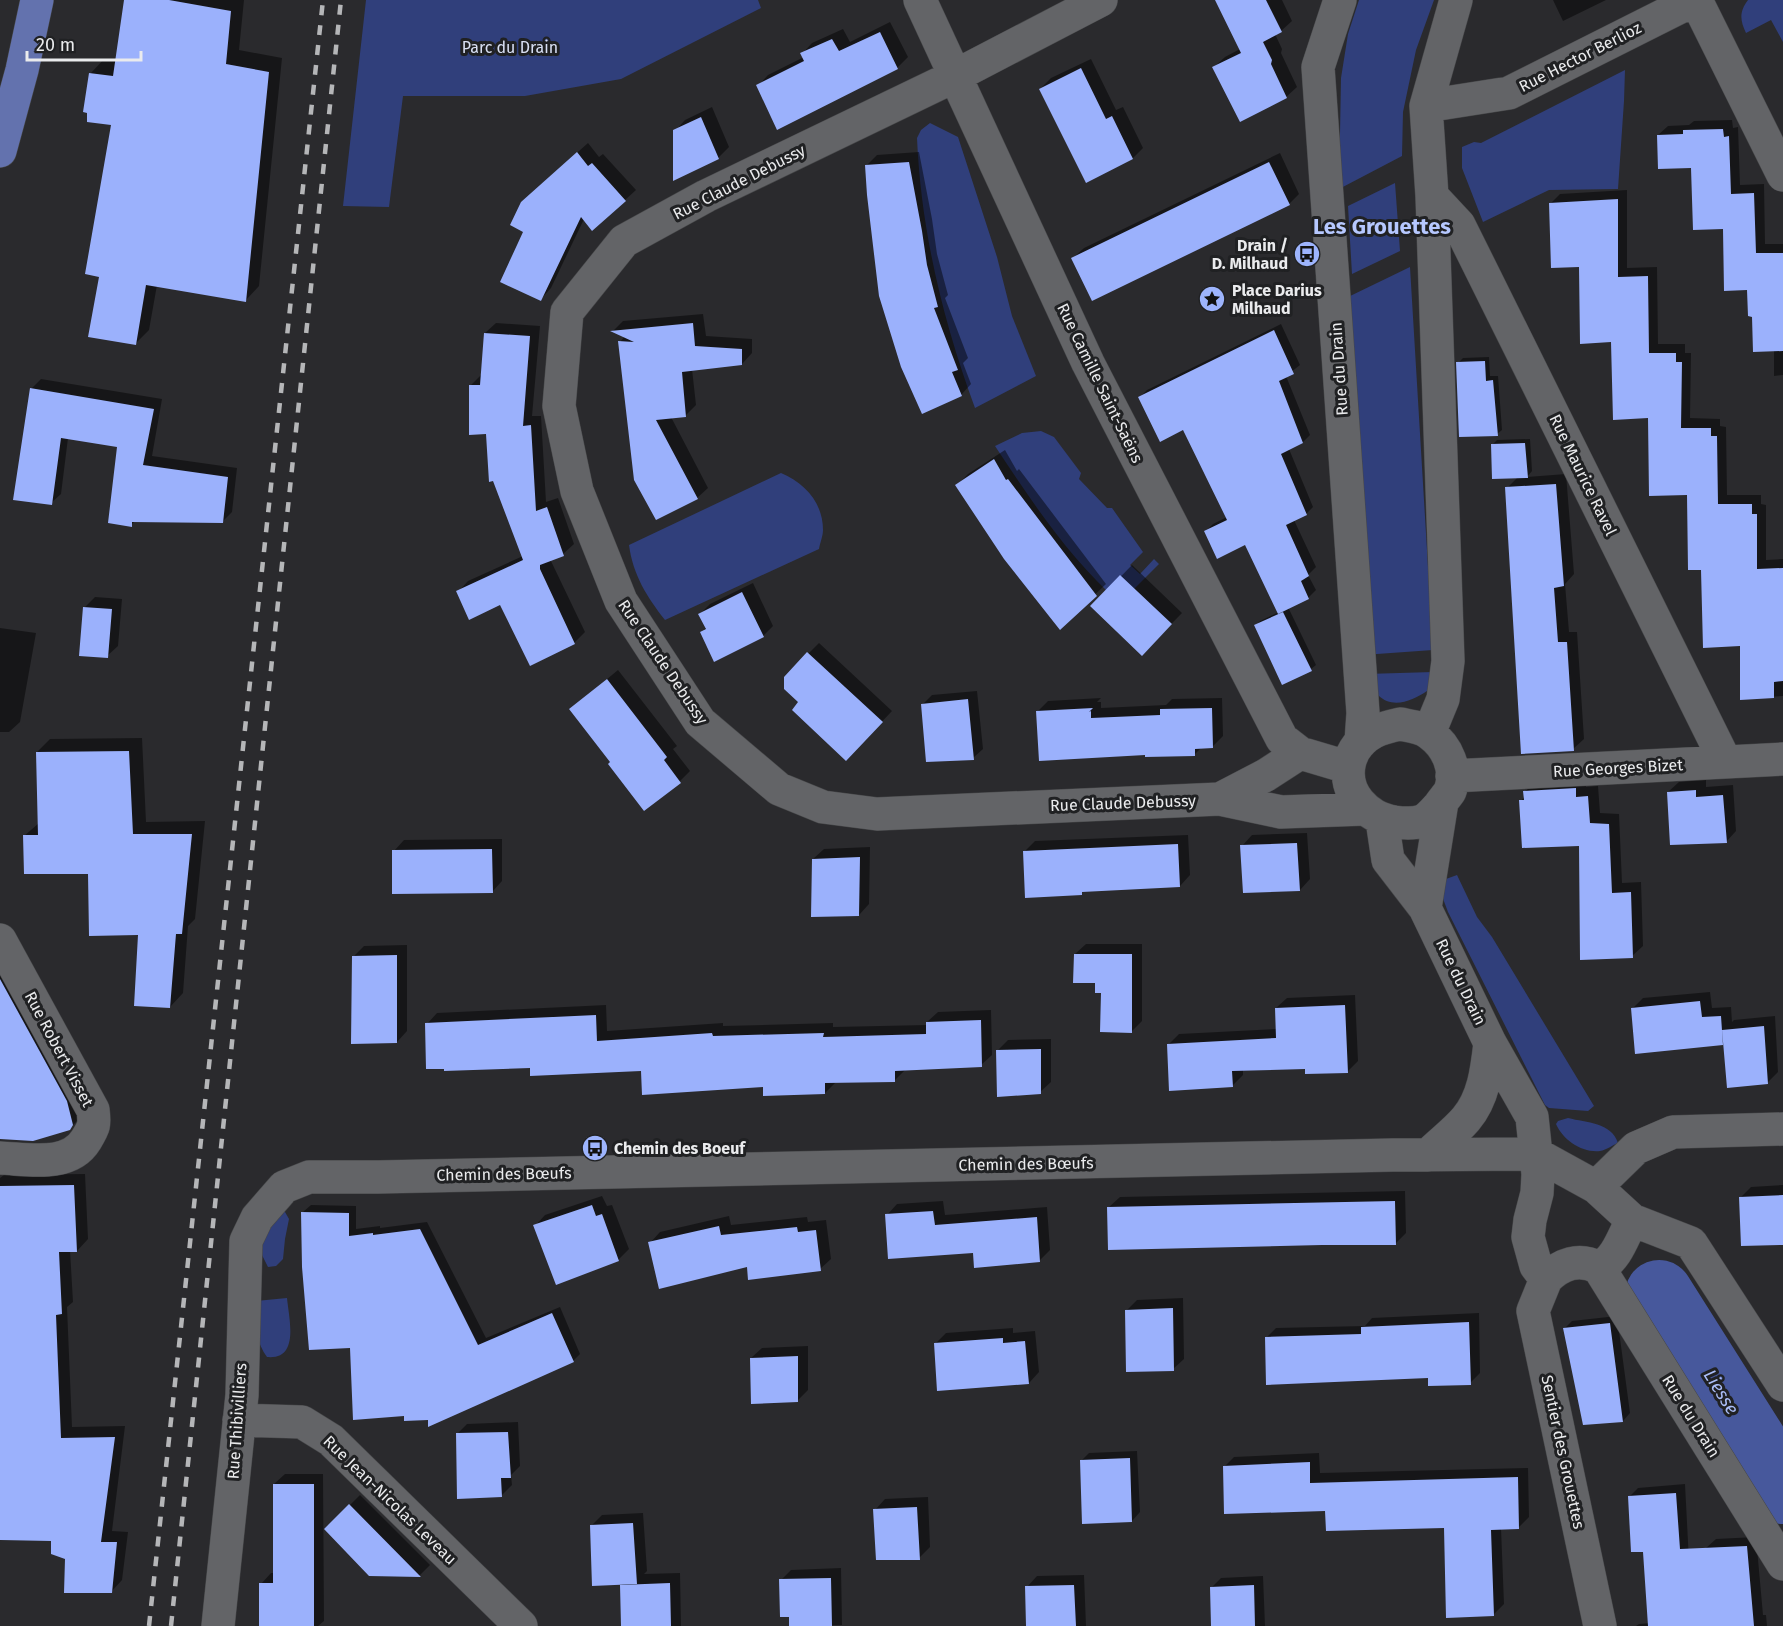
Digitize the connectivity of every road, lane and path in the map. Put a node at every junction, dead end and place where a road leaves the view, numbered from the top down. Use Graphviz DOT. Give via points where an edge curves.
graph roads {
  1 [pos="920,0"];
  2 [pos="1101,0"];
  3 [pos="1340,0"];
  4 [pos="1456,0"];
  5 [pos="1695,0"];
  6 [pos="34,5"];
  7 [pos="956,76"];
  8 [pos="1426,106"];
  9 [pos="0,151"];
  10 [pos="1783,175"];
  11 [pos="1432,196"];
  12 [pos="1429,733"];
  13 [pos="1300,753"];
  14 [pos="1354,755"];
  15 [pos="1783,759"];
  16 [pos="1725,761"];
  17 [pos="1447,789"];
  18 [pos="1220,799"];
  19 [pos="1373,814"];
  20 [pos="1425,908"];
  21 [pos="0,940"];
  22 [pos="1490,1043"];
  23 [pos="1783,1129"];
  24 [pos="1536,1154"];
  25 [pos="1428,1155"];
  26 [pos="0,1158"];
  27 [pos="1596,1187"];
  28 [pos="257,1218"];
  29 [pos="1632,1220"];
  30 [pos="1599,1268"];
  31 [pos="1546,1279"];
  32 [pos="1783,1385"];
  33 [pos="239,1420"];
  34 [pos="1783,1564"];
  35 [pos="218,1626"];
  36 [pos="520,1626"];
  37 [pos="1600,1626"];
  1 -- 7 [label="street, Rue Camille Saint-Saëns"];
  2 -- 7 [label="street, Rue Claude Debussy"];
  3 -- 14 [label="street, Rue du Drain" via="1318,67 1363,713"];
  4 -- 8 [label="street"];
  5 -- 8 [label="street, Rue Hector Berlioz" via="1509,93"];
  5 -- 10 [label="street"];
  6 -- 9 [label="main road" via="22,70"];
  7 -- 13 [label="street, Rue Camille Saint-Saëns" via="1088,363 1282,740"];
  7 -- 18 [label="street, Rue Claude Debussy" via="726,186 624,241 567,312 560,406 577,491 621,601 700,722 779,789 823,807 877,814"];
  8 -- 11 [label="street"];
  11 -- 12 [label="street" via="1448,661 1443,699"];
  11 -- 16 [label="street, Rue Maurice Ravel" via="1460,225"];
  12 -- 14 [label="street" via="1400,724 1383,728 1371,733"];
  12 -- 17 [label="street" via="1444,747 1450,761"];
  13 -- 14 [label="street"];
  13 -- 18 [label="street, Rue Claude Debussy"];
  14 -- 19 [label="street" via="1348,782 1354,795"];
  15 -- 16 [label="street, Rue Georges Bizet"];
  16 -- 17 [label="street, Rue Georges Bizet"];
  17 -- 19 [label="street" via="1432,814 1422,821 1400,823"];
  17 -- 20 [label="street"];
  18 -- 19 [label="street" via="1281,812"];
  19 -- 20 [label="street, Rue du Drain" via="1388,860"];
  20 -- 22 [label="street, Rue du Drain"];
  21 -- 26 [label="street, Rue Robert Visset" via="93,1110 95,1125 80,1150 60,1159"];
  22 -- 24 [label="street, Rue du Drain" via="1532,1117"];
  22 -- 25 [label="street" via="1483,1088 1475,1104 1466,1119"];
  23 -- 27 [label="street" via="1673,1132 1636,1148"];
  24 -- 25 [label="street, Chemin des Bœufs"];
  24 -- 27 [label="street, Chemin des Bœufs"];
  24 -- 31 [label="street, Rue du Drain" via="1537,1193 1528,1237 1536,1266"];
  25 -- 28 [label="street, Chemin des Bœufs" via="309,1177 284,1187"];
  27 -- 29 [label="street, Chemin des Bœufs"];
  28 -- 33 [label="street, Rue Thibivilliers" via="246,1241"];
  29 -- 30 [label="street" via="1614,1255"];
  29 -- 32 [label="street" via="1691,1243"];
  30 -- 31 [label="street" via="1570,1262"];
  30 -- 34 [label="street, Rue du Drain"];
  31 -- 37 [label="street, Sentier des Grouettes" via="1533,1311"];
  33 -- 35 [label="street, Rue Thibivilliers"];
  33 -- 36 [label="street, Rue Jean-Nicolas Leveau" via="302,1422 331,1440"];
}
